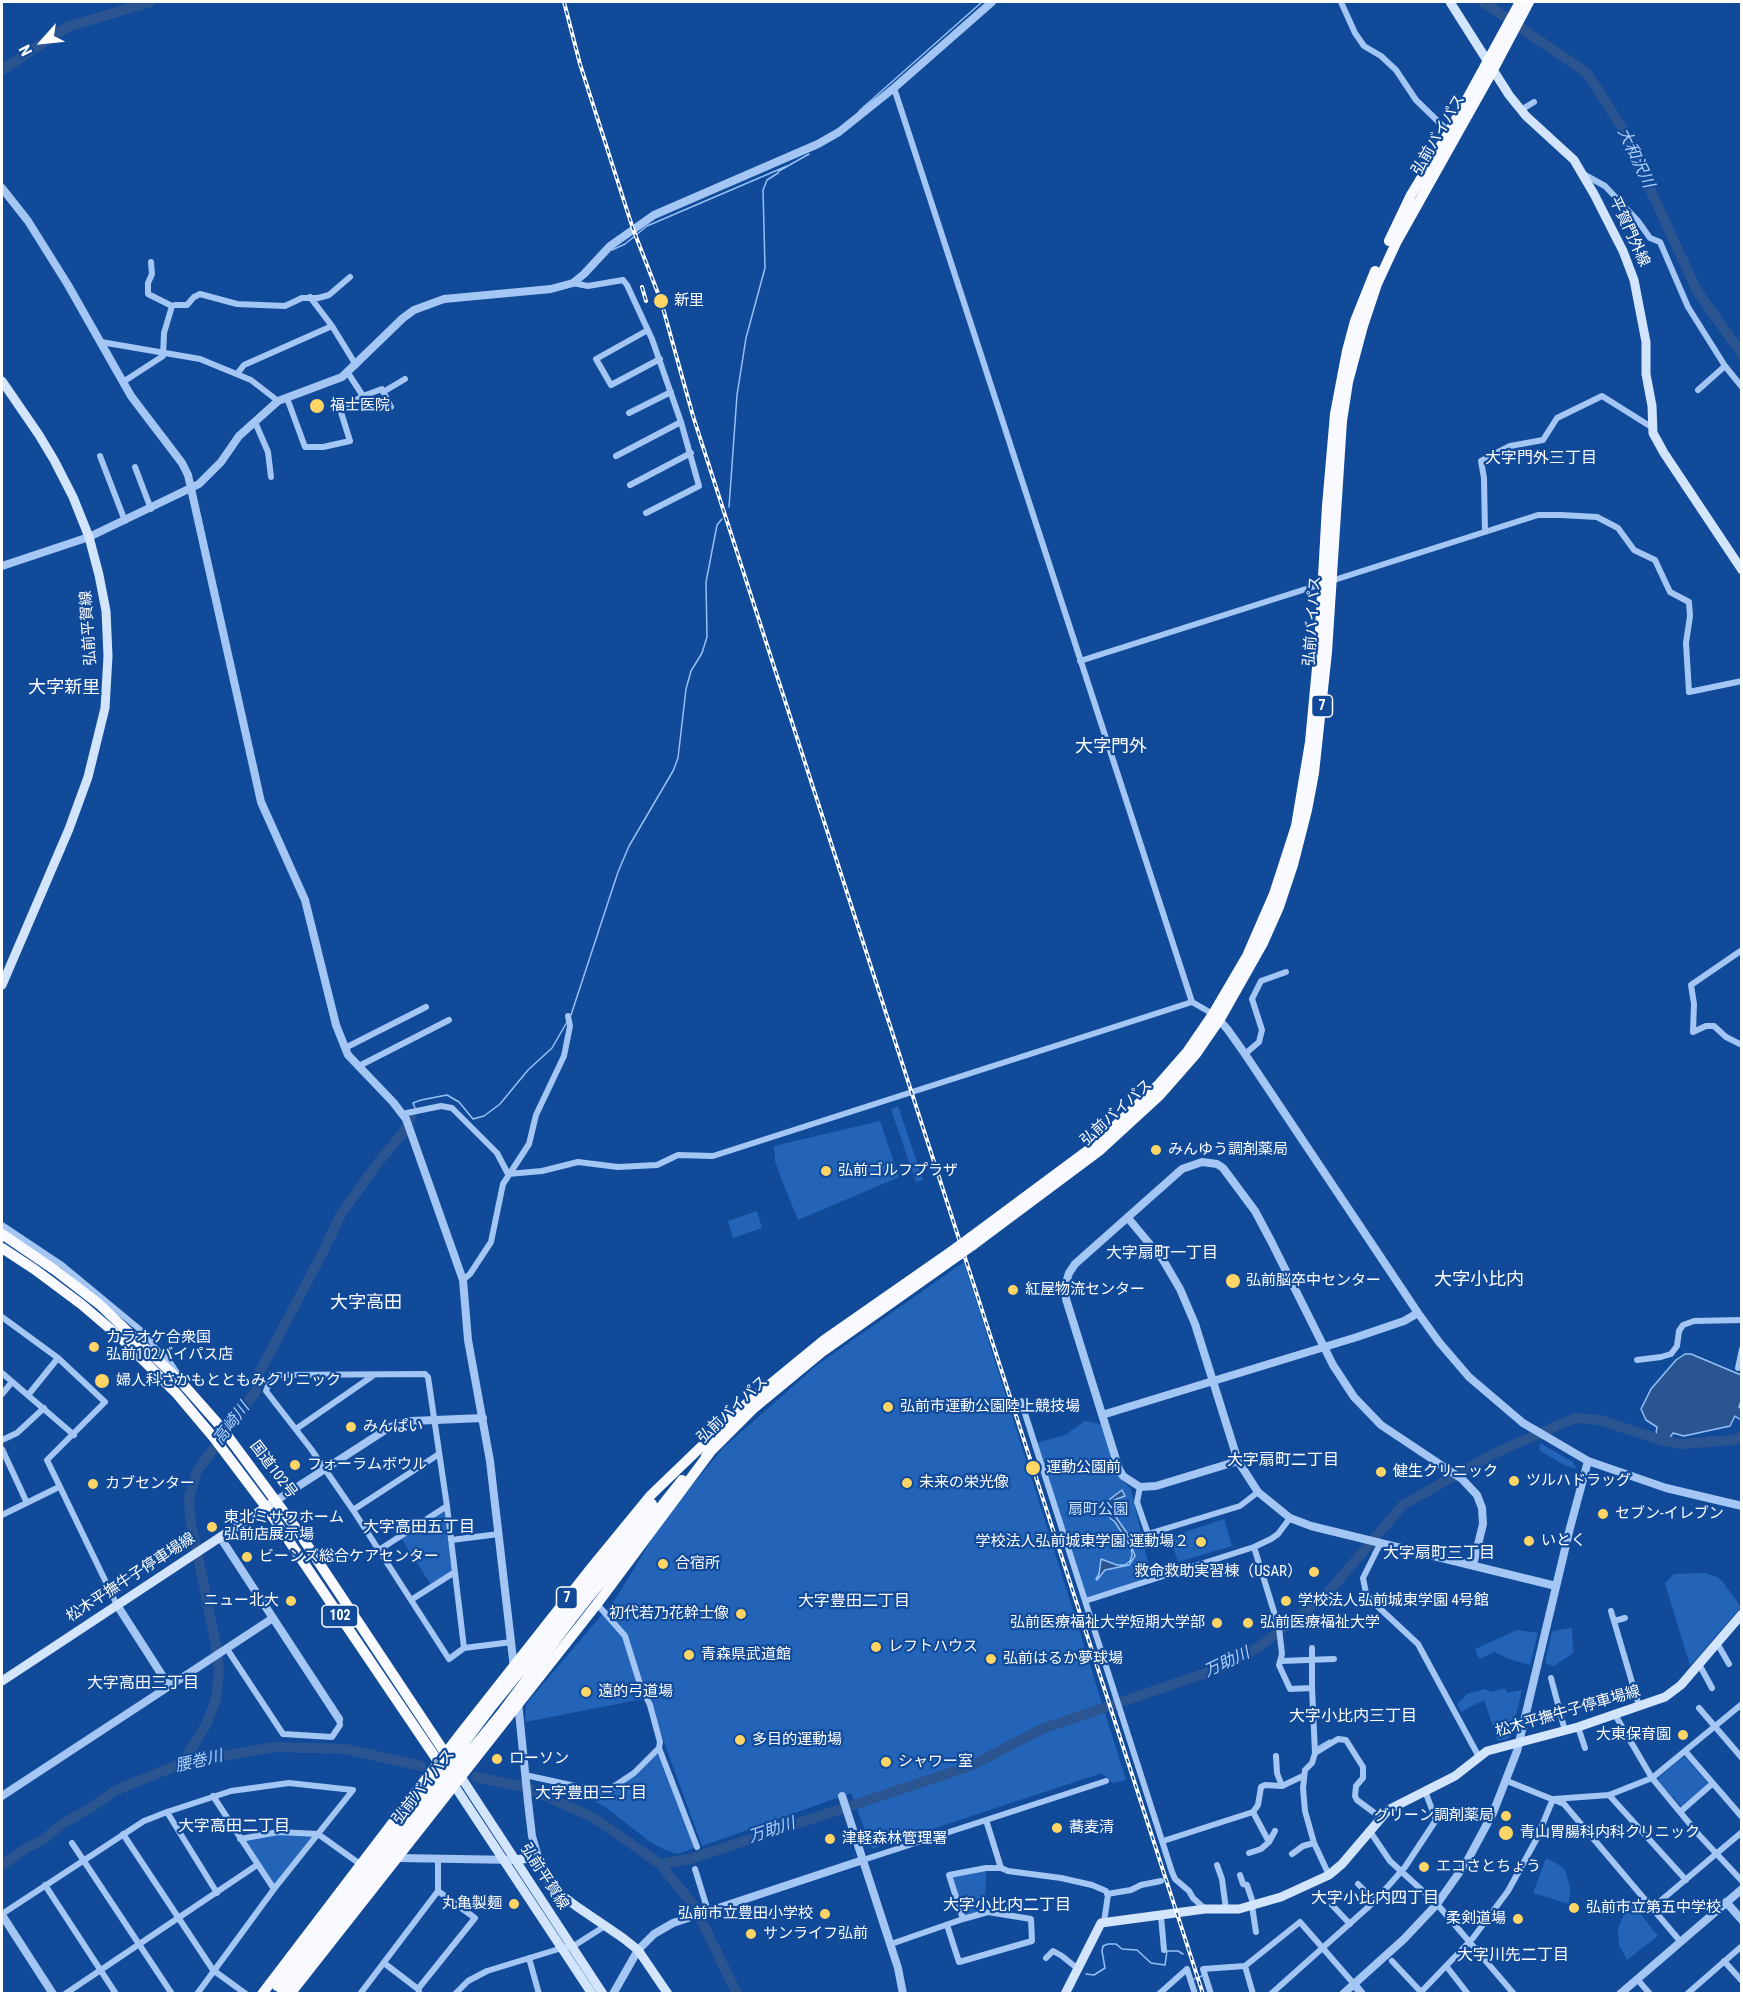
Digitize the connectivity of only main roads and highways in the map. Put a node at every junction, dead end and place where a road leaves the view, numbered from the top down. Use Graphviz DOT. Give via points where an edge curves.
graph roads {
  1 [pos="1450,2"];
  2 [pos="1520,2"];
  3 [pos="1529,2"];
  4 [pos="1504,38"];
  5 [pos="1490,66"];
  6 [pos="2,381"];
  7 [pos="1742,570"];
  8 [pos="1327,582"];
  9 [pos="2,985"];
  10 [pos="2,1234"];
  11 [pos="2,1248"];
  12 [pos="708,1447"];
  13 [pos="277,1500"];
  14 [pos="267,1507"];
  15 [pos="1742,1614"];
  16 [pos="2,1681"];
  17 [pos="442,1758"];
  18 [pos="458,1781"];
  19 [pos="397,1838"];
  20 [pos="515,1860"];
  21 [pos="262,1994"];
  22 [pos="272,1994"];
  23 [pos="281,1994"];
  24 [pos="290,1994"];
  25 [pos="592,1994"];
  26 [pos="603,1994"];
  27 [pos="668,1994"];
  28 [pos="1065,1994"];
  1 -- 5 [label="main road, 平賀門外線"];
  2 -- 4 [label="highway, 弘前バイパス / 7"];
  3 -- 4 [label="highway, 弘前バイパス / 7"];
  4 -- 5 [label="highway, 弘前バイパス / 7"];
  5 -- 7 [label="main road, 平賀門外線" via="1521,110 1585,175 1634,280 1646,342 1655,438"];
  5 -- 8 [label="highway, 弘前バイパス / 7" via="1396,241 1371,299 1348,382 1342,420"];
  5 -- 8 [label="highway, 弘前バイパス / 7" via="1411,195 1355,321 1331,449"];
  6 -- 9 [label="main road, 弘前平賀線" via="39,435 74,498 99,575 108,656 105,708 78,806"];
  8 -- 12 [label="highway, 弘前バイパス / 7, bridge" via="1321,718 1305,818 1279,907 1263,943 1216,1016 1159,1084 1095,1145 972,1241 824,1340 735,1413"];
  10 -- 13 [label="highway, 国道102号 / 102" via="99,1304 183,1383"];
  11 -- 14 [label="highway, 国道102号 / 102" via="120,1337 156,1371"];
  12 -- 17 [label="highway, 7" via="651,1495"];
  12 -- 18 [label="highway, 7" via="597,1604"];
  12 -- 19 [label="highway, 弘前バイパス / 7, bridge" via="567,1619 501,1714"];
  13 -- 14 [label="main road, 松木平撫牛子停車場線"];
  13 -- 17 [label="highway, 国道102号 / 102"];
  14 -- 16 [label="main road, 松木平撫牛子停車場線"];
  14 -- 17 [label="highway, 国道102号 / 102"];
  15 -- 28 [label="main road, 松木平撫牛子停車場線" via="1674,1692 1578,1727 1497,1747 1455,1776 1388,1810 1329,1875 1253,1906 1101,1923"];
  17 -- 18 [label="highway, 国道102号 / 102"];
  17 -- 21 [label="highway, 7"];
  18 -- 20 [label="main road, 弘前平賀線"];
  18 -- 24 [label="highway, 7"];
  18 -- 25 [label="main road, 弘前平賀線" via="504,1860"];
  19 -- 22 [label="highway, 弘前バイパス / 7"];
  19 -- 23 [label="highway, 弘前バイパス / 7"];
  20 -- 26 [label="main road, 弘前平賀線"];
  20 -- 27 [label="main road" via="538,1857 560,1893 638,1950"];
}
